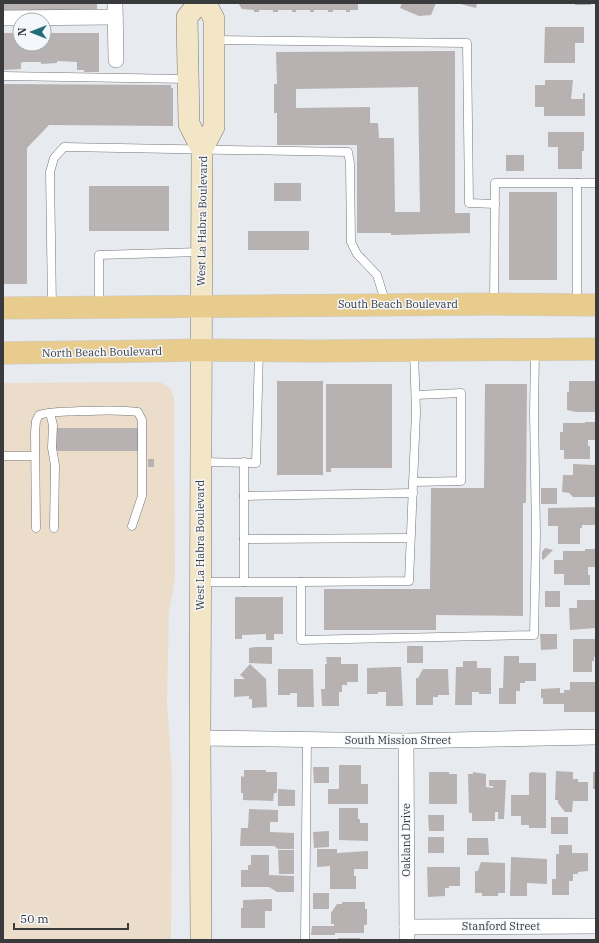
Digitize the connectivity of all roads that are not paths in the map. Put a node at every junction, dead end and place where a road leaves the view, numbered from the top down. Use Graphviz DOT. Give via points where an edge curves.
graph roads {
  1 [pos="198,3"];
  2 [pos="206,3"];
  3 [pos="115,10"];
  4 [pos="3,18"];
  5 [pos="214,40"];
  6 [pos="116,60"];
  7 [pos="3,76"];
  8 [pos="188,79"];
  9 [pos="202,150"];
  10 [pos="577,183"];
  11 [pos="596,183"];
  12 [pos="495,204"];
  13 [pos="201,252"];
  14 [pos="387,304"];
  15 [pos="494,304"];
  16 [pos="587,304"];
  17 [pos="201,306"];
  18 [pos="52,307"];
  19 [pos="99,307"];
  20 [pos="3,308"];
  21 [pos="535,349"];
  22 [pos="596,349"];
  23 [pos="201,350"];
  24 [pos="259,350"];
  25 [pos="414,350"];
  26 [pos="3,353"];
  27 [pos="416,395"];
  28 [pos="50,413"];
  29 [pos="3,456"];
  30 [pos="35,456"];
  31 [pos="200,462"];
  32 [pos="244,462"];
  33 [pos="413,482"];
  34 [pos="412,494"];
  35 [pos="244,496"];
  36 [pos="132,526"];
  37 [pos="36,528"];
  38 [pos="54,528"];
  39 [pos="410,538"];
  40 [pos="244,540"];
  41 [pos="200,582"];
  42 [pos="244,582"];
  43 [pos="301,582"];
  44 [pos="596,737"];
  45 [pos="200,738"];
  46 [pos="307,739"];
  47 [pos="406,741"];
  48 [pos="596,926"];
  49 [pos="407,933"];
  50 [pos="201,940"];
  51 [pos="306,940"];
  1 -- 8 [label="main road, West La Habra Boulevard" via="188,18"];
  2 -- 5 [label="main road, West La Habra Boulevard" via="214,19"];
  3 -- 4 [label="street"];
  3 -- 6 [label="street"];
  5 -- 9 [label="main road, West La Habra Boulevard" via="214,127"];
  5 -- 12 [label="lane" via="467,43 469,203"];
  7 -- 8 [label="lane"];
  8 -- 9 [label="main road, West La Habra Boulevard" via="189,124"];
  9 -- 13 [label="main road, West La Habra Boulevard"];
  9 -- 14 [label="lane" via="348,152 351,242 357,254 377,275"];
  9 -- 18 [label="lane" via="64,147 54,158 50,172"];
  10 -- 11 [label="lane"];
  10 -- 12 [label="lane" via="495,183"];
  10 -- 16 [label="lane"];
  12 -- 15 [label="lane"];
  13 -- 17 [label="main road, West La Habra Boulevard"];
  13 -- 19 [label="lane" via="99,256"];
  14 -- 15 [label="main road, South Beach Boulevard"];
  14 -- 17 [label="main road, South Beach Boulevard"];
  15 -- 16 [label="main road, South Beach Boulevard"];
  17 -- 19 [label="main road"];
  17 -- 23 [label="main road, West La Habra Boulevard"];
  18 -- 19 [label="main road"];
  18 -- 20 [label="main road"];
  21 -- 22 [label="main road"];
  21 -- 25 [label="main road"];
  21 -- 43 [label="lane" via="534,635 301,640"];
  23 -- 24 [label="main road"];
  23 -- 26 [label="main road, North Beach Boulevard"];
  23 -- 31 [label="main road, West La Habra Boulevard"];
  24 -- 25 [label="main road"];
  24 -- 32 [label="lane" via="256,463"];
  25 -- 27 [label="lane"];
  27 -- 33 [label="lane"];
  27 -- 33 [label="lane" via="461,393 461,481"];
  28 -- 30 [label="lane" via="39,415 36,421"];
  28 -- 36 [label="lane" via="123,410 138,412 142,420 142,496"];
  28 -- 38 [label="lane" via="55,465"];
  29 -- 30 [label="lane"];
  30 -- 37 [label="lane"];
  31 -- 32 [label="lane"];
  31 -- 41 [label="main road, West La Habra Boulevard"];
  32 -- 35 [label="lane"];
  33 -- 34 [label="lane"];
  34 -- 35 [label="lane"];
  34 -- 39 [label="lane"];
  35 -- 40 [label="lane"];
  39 -- 40 [label="lane"];
  39 -- 43 [label="lane" via="409,581"];
  40 -- 42 [label="lane"];
  41 -- 42 [label="lane"];
  41 -- 45 [label="main road, West La Habra Boulevard"];
  42 -- 43 [label="lane"];
  44 -- 47 [label="street, South Mission Street"];
  45 -- 46 [label="street, South Mission Street"];
  45 -- 50 [label="main road, West La Habra Boulevard"];
  46 -- 47 [label="street, South Mission Street"];
  46 -- 51 [label="lane"];
  47 -- 49 [label="street, Oakland Drive"];
  48 -- 49 [label="street, Stanford Street"];
}
